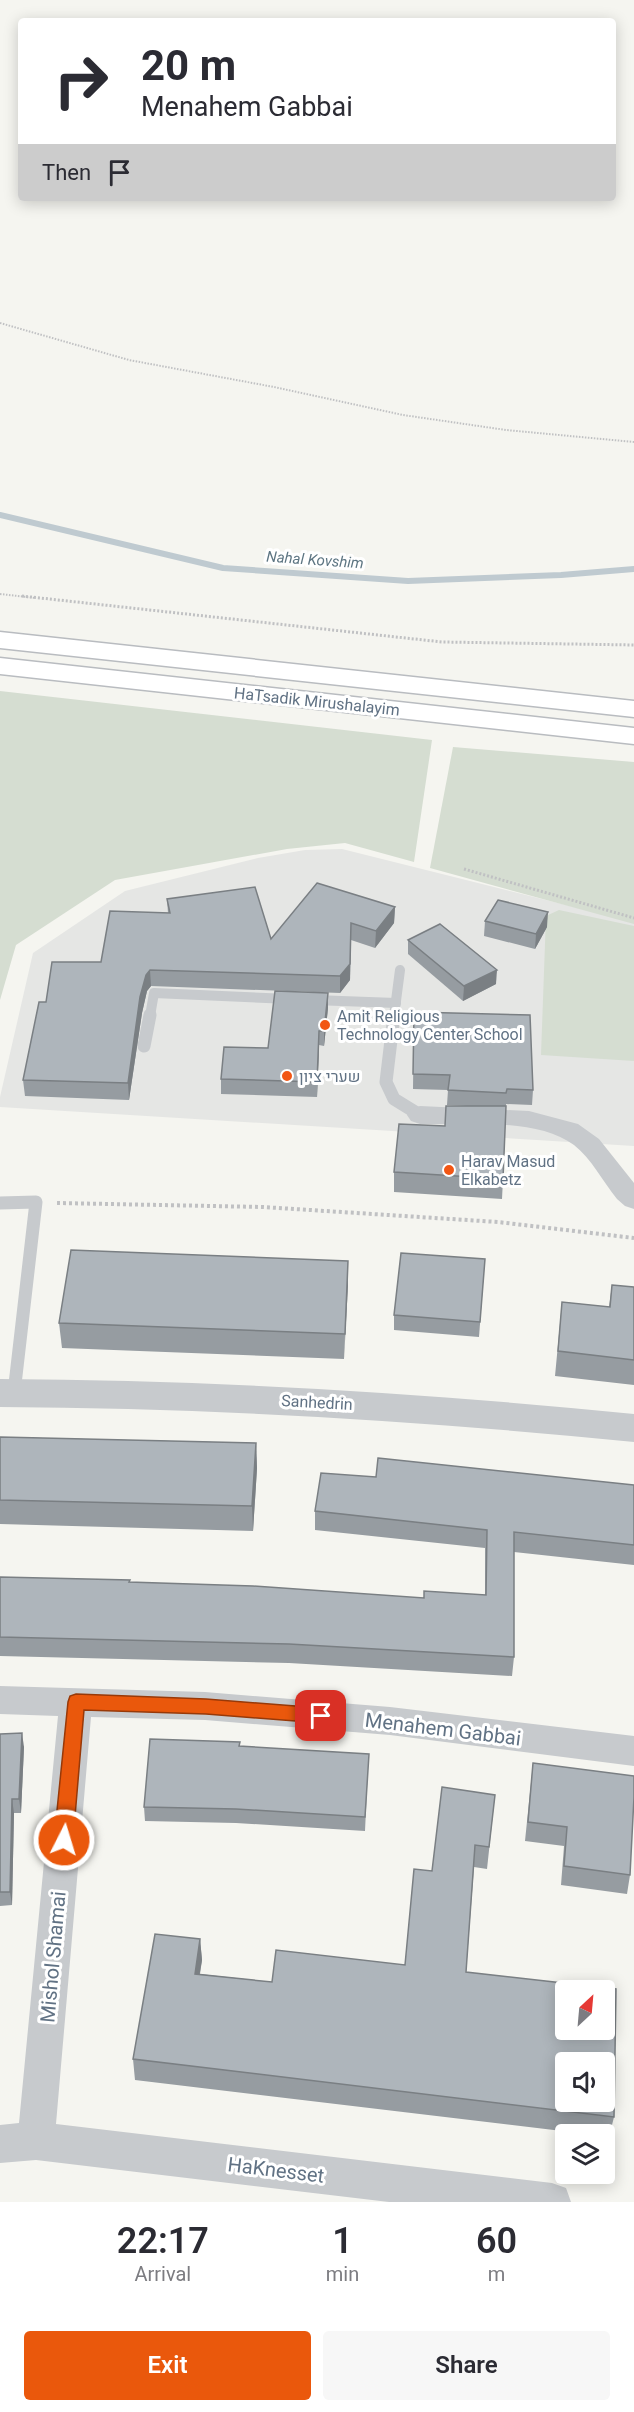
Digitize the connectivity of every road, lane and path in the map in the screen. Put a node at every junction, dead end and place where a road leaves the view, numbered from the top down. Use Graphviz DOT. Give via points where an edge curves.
graph roads {
  1 [pos="0,323"];
  2 [pos="634,442"];
  3 [pos="0,594"];
  4 [pos="0,640"];
  5 [pos="634,645"];
  6 [pos="0,666"];
  7 [pos="634,709"];
  8 [pos="634,736"];
  9 [pos="464,869"];
  10 [pos="634,918"];
  11 [pos="400,970"];
  12 [pos="396,1003"];
  13 [pos="144,1046"];
  14 [pos="420,1114"];
  15 [pos="634,1199"];
  16 [pos="36,1202"];
  17 [pos="0,1203"];
  18 [pos="634,1238"];
  19 [pos="7,1393"];
  20 [pos="634,1428"];
  21 [pos="0,1700"];
  22 [pos="76,1702"];
  23 [pos="634,1751"];
  24 [pos="18,2142"];
  25 [pos="552,2202"];
  1 -- 2 [label="path" via="129,360 402,415"];
  3 -- 5 [label="path" via="442,642"];
  4 -- 7 [label="main road, HaTsadik Mirushalayim"];
  6 -- 8 [label="main road, HaTsadik Mirushalayim"];
  9 -- 10 [label="path"];
  11 -- 12 [label="lane"];
  12 -- 13 [label="lane" via="154,993"];
  12 -- 14 [label="lane" via="386,1082 396,1103"];
  14 -- 15 [label="street" via="537,1120 571,1129 585,1140"];
  16 -- 17 [label="lane"];
  16 -- 18 [label="path" via="263,1207 498,1222"];
  16 -- 19 [label="lane"];
  19 -- 20 [label="street, Sanhedrin" via="296,1400 491,1413"];
  21 -- 22 [label="street, Menahem Gabbai"];
  22 -- 23 [label="street, Menahem Gabbai" via="206,1706 378,1720"];
  22 -- 24 [label="street, Mishol Shamai"];
  24 -- 25 [label="street, HaKnesset"];
}
